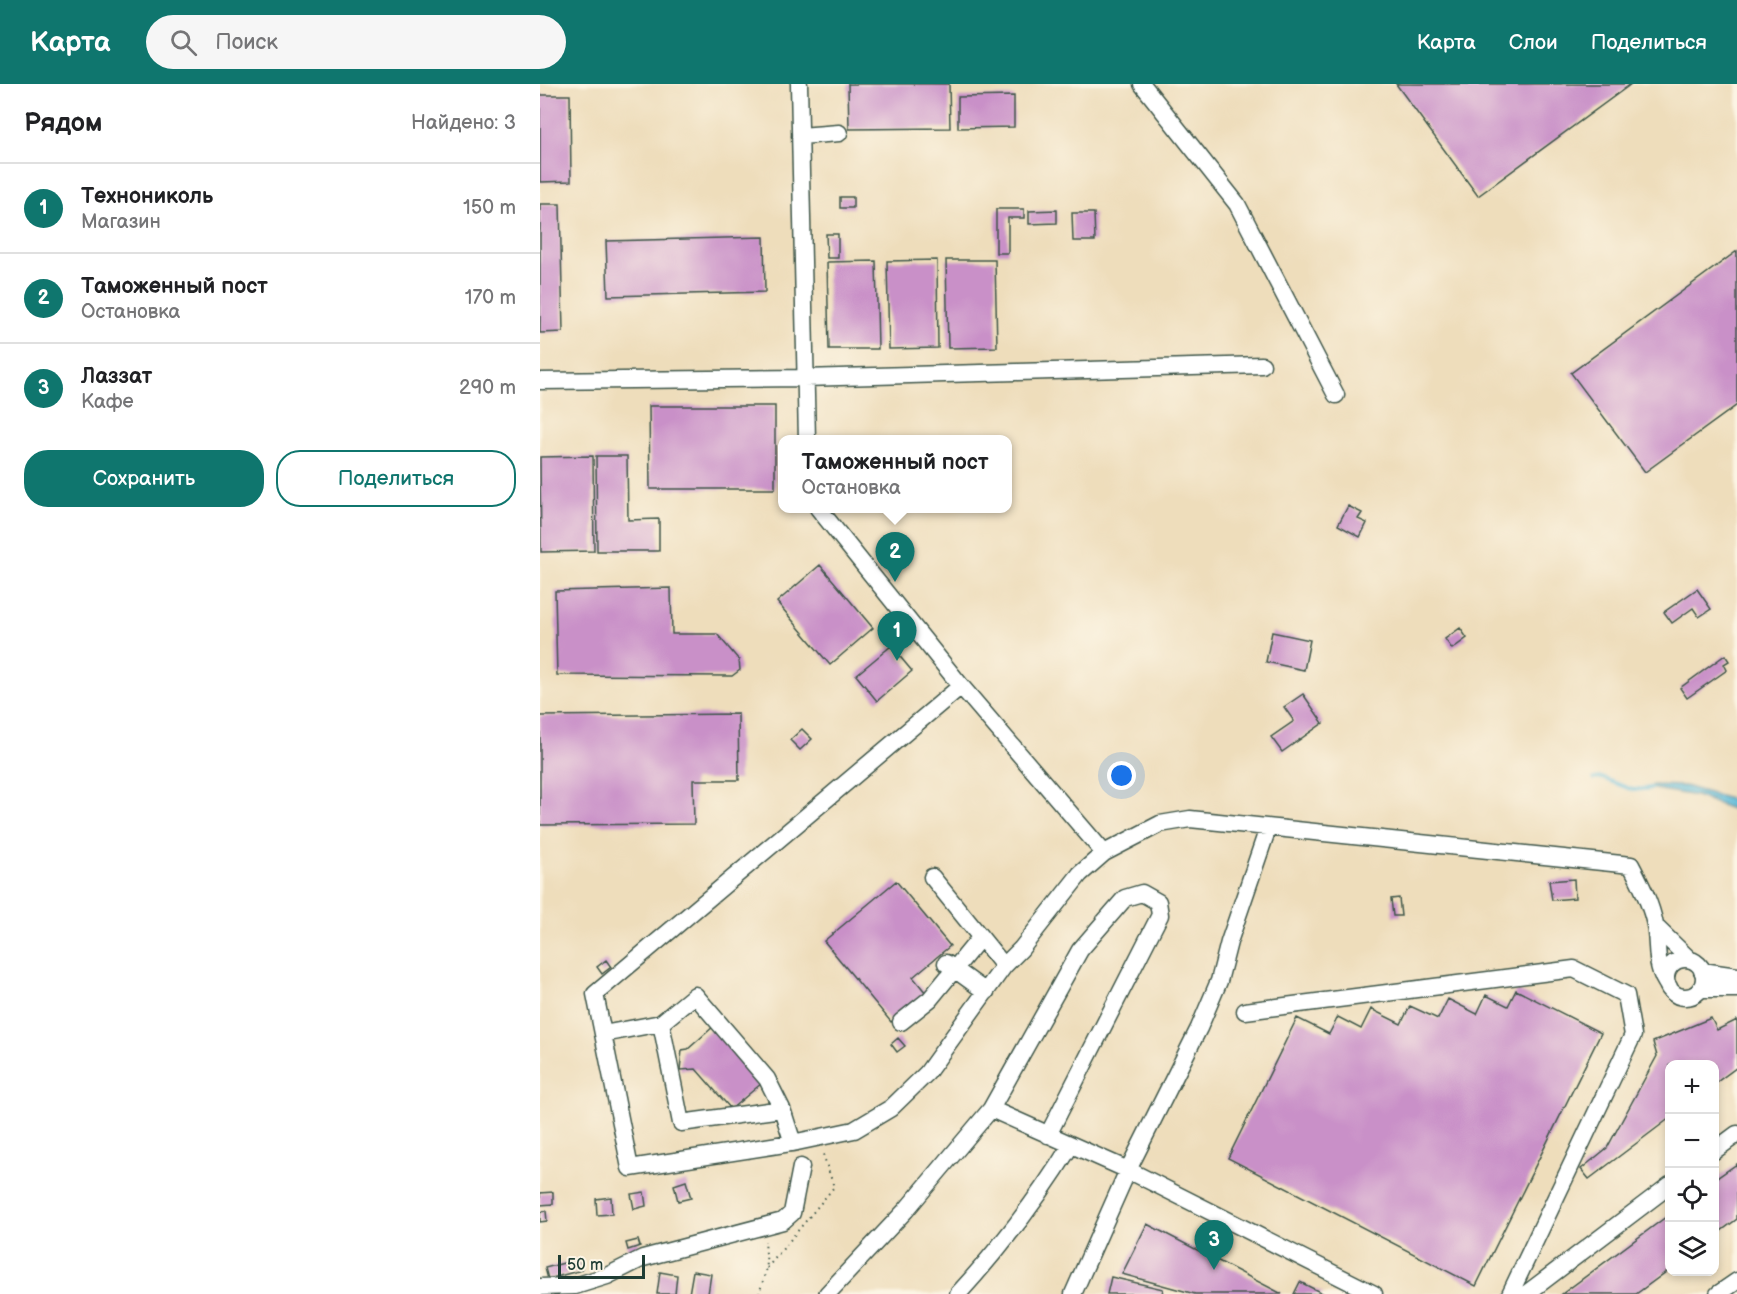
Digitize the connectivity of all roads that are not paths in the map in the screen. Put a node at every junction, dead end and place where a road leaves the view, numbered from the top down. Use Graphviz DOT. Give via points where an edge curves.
graph roads {
  1 [pos="799,84"];
  2 [pos="1142,84"];
  3 [pos="839,133"];
  4 [pos="800,135"];
  5 [pos="1262,364"];
  6 [pos="804,378"];
  7 [pos="540,381"];
  8 [pos="1336,395"];
  9 [pos="807,435"];
  10 [pos="822,513"];
  11 [pos="961,686"];
  12 [pos="1268,828"];
  13 [pos="1104,853"];
  14 [pos="932,877"];
  15 [pos="1655,926"];
  16 [pos="980,938"];
  17 [pos="1689,959"];
  18 [pos="950,966"];
  19 [pos="1004,966"];
  20 [pos="1702,971"];
  21 [pos="1737,976"];
  22 [pos="1669,987"];
  23 [pos="1700,988"];
  24 [pos="1737,989"];
  25 [pos="986,992"];
  26 [pos="1245,1011"];
  27 [pos="901,1022"];
  28 [pos="661,1023"];
  29 [pos="603,1035"];
  30 [pos="782,1109"];
  31 [pos="991,1109"];
  32 [pos="1737,1134"];
  33 [pos="1048,1135"];
  34 [pos="795,1142"];
  35 [pos="1071,1145"];
  36 [pos="1719,1147"];
  37 [pos="801,1167"];
  38 [pos="1128,1170"];
  39 [pos="1665,1189"];
  40 [pos="1737,1281"];
  41 [pos="540,1287"];
  42 [pos="826,1294"];
  43 [pos="958,1294"];
  44 [pos="1073,1294"];
  45 [pos="1374,1294"];
  46 [pos="1510,1294"];
  47 [pos="1526,1294"];
  48 [pos="1718,1294"];
  1 -- 4 [label="street"];
  2 -- 8 [label="street" via="1237,204"];
  3 -- 4 [label="street"];
  4 -- 6 [label="street"];
  5 -- 6 [label="street"];
  6 -- 7 [label="street"];
  6 -- 9 [label="street"];
  10 -- 11 [label="street"];
  11 -- 13 [label="street"];
  11 -- 29 [label="street" via="595,994"];
  12 -- 13 [label="street" via="1190,819 1160,824"];
  12 -- 15 [label="street" via="1631,865 1646,893"];
  12 -- 38 [label="street" via="1219,981"];
  13 -- 19 [label="street" via="1080,874"];
  14 -- 16 [label="street"];
  15 -- 17 [label="street"];
  15 -- 22 [label="street" via="1657,964"];
  16 -- 18 [label="street"];
  16 -- 19 [label="street"];
  17 -- 20 [label="street"];
  17 -- 22 [label="street" via="1678,960 1670,967 1666,977"];
  18 -- 25 [label="street"];
  18 -- 27 [label="street" via="930,999"];
  19 -- 25 [label="street"];
  20 -- 21 [label="street"];
  20 -- 23 [label="street"];
  22 -- 23 [label="street" via="1684,996"];
  23 -- 24 [label="street"];
  25 -- 34 [label="street" via="927,1073 891,1108 854,1130"];
  26 -- 46 [label="street" via="1574,969 1626,995 1633,1035"];
  28 -- 29 [label="street"];
  28 -- 30 [label="street" via="695,995 767,1079"];
  28 -- 30 [label="street" via="681,1123"];
  29 -- 34 [label="street" via="630,1168"];
  30 -- 34 [label="street"];
  31 -- 33 [label="street"];
  31 -- 33 [label="street" via="1080,950 1125,898 1142,893 1158,902 1160,915"];
  31 -- 42 [label="street" via="906,1210"];
  32 -- 36 [label="street"];
  33 -- 35 [label="street"];
  35 -- 38 [label="street"];
  35 -- 43 [label="street" via="1032,1206"];
  37 -- 41 [label="street" via="792,1213 783,1221 643,1258 575,1286"];
  38 -- 44 [label="street"];
  38 -- 45 [label="street"];
  39 -- 47 [label="street"];
  40 -- 48 [label="street"];
}
